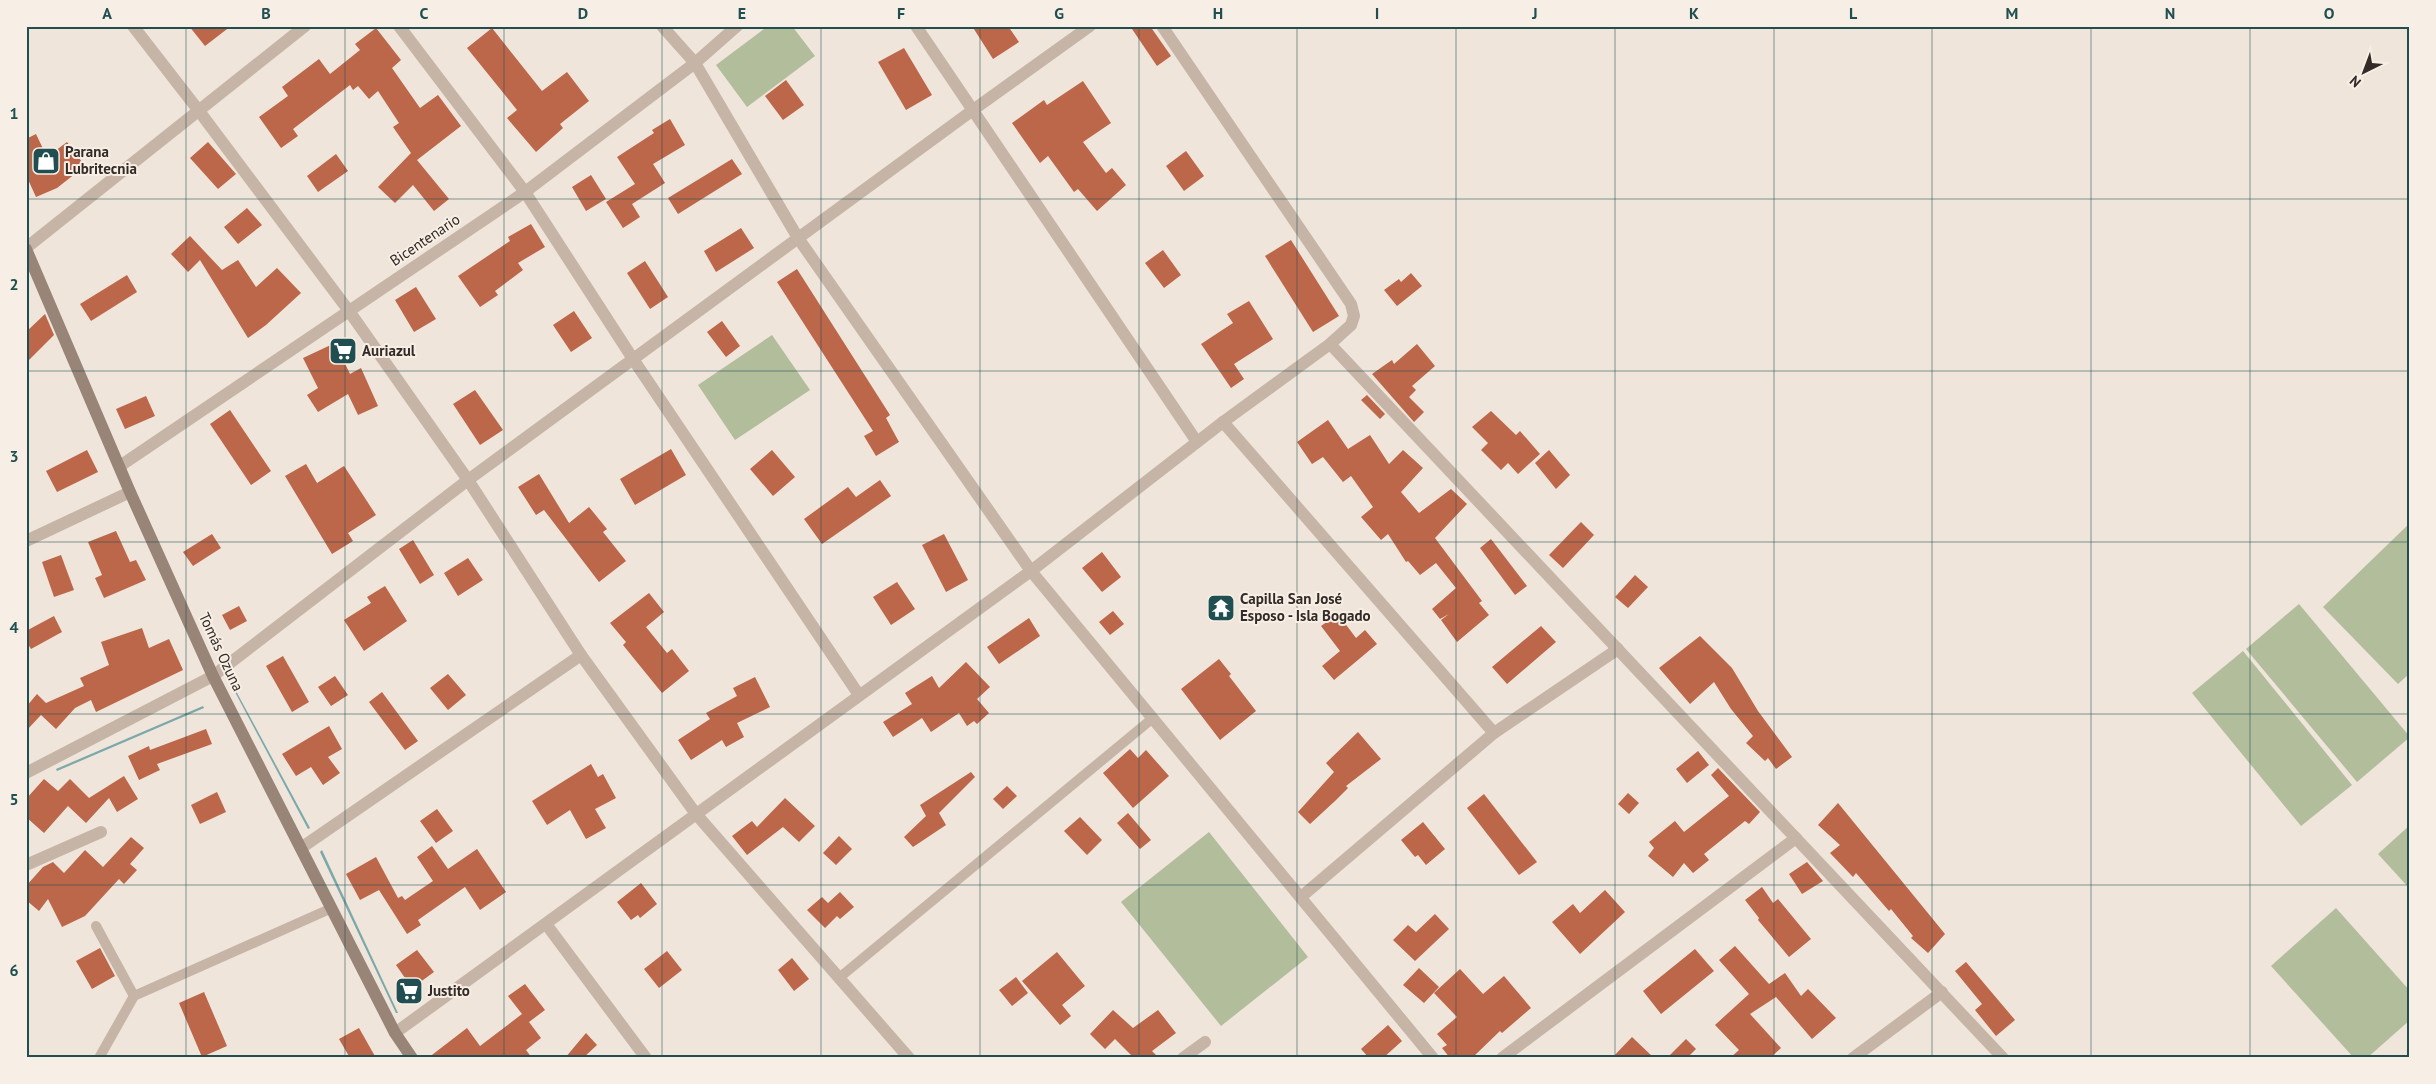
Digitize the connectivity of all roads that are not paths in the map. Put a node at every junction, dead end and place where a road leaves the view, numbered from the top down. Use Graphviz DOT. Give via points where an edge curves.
graph roads {
  1 [pos="133,26"];
  2 [pos="305,26"];
  3 [pos="398,26"];
  4 [pos="662,26"];
  5 [pos="737,26"];
  6 [pos="916,26"];
  7 [pos="1090,26"];
  8 [pos="1162,26"];
  9 [pos="695,64"];
  10 [pos="973,110"];
  11 [pos="200,111"];
  12 [pos="525,192"];
  13 [pos="798,238"];
  14 [pos="26,248"];
  15 [pos="349,311"];
  16 [pos="1330,344"];
  17 [pos="633,359"];
  18 [pos="1223,422"];
  19 [pos="1197,442"];
  20 [pos="120,466"];
  21 [pos="468,480"];
  22 [pos="130,492"];
  23 [pos="26,542"];
  24 [pos="1030,571"];
  25 [pos="1618,649"];
  26 [pos="581,654"];
  27 [pos="213,676"];
  28 [pos="859,696"];
  29 [pos="1153,718"];
  30 [pos="1494,734"];
  31 [pos="26,773"];
  32 [pos="696,814"];
  33 [pos="100,832"];
  34 [pos="1796,838"];
  35 [pos="301,848"];
  36 [pos="26,865"];
  37 [pos="1301,898"];
  38 [pos="332,908"];
  39 [pos="546,924"];
  40 [pos="96,926"];
  41 [pos="839,978"];
  42 [pos="1942,992"];
  43 [pos="134,996"];
  44 [pos="395,1034"];
  45 [pos="1205,1042"];
  46 [pos="99,1058"];
  47 [pos="412,1058"];
  48 [pos="646,1058"];
  49 [pos="909,1058"];
  50 [pos="1183,1058"];
  51 [pos="1433,1058"];
  52 [pos="1502,1058"];
  53 [pos="1853,1058"];
  54 [pos="2003,1058"];
  1 -- 11 [label="street"];
  2 -- 11 [label="street"];
  3 -- 12 [label="street"];
  4 -- 9 [label="street"];
  5 -- 9 [label="street, Bicentenario"];
  6 -- 10 [label="street"];
  7 -- 10 [label="street"];
  8 -- 16 [label="street" via="1351,304 1354,316 1351,325"];
  9 -- 12 [label="street, Bicentenario"];
  9 -- 13 [label="street"];
  10 -- 13 [label="street"];
  10 -- 19 [label="street"];
  11 -- 14 [label="street"];
  11 -- 15 [label="street"];
  12 -- 15 [label="street, Bicentenario"];
  12 -- 17 [label="street"];
  13 -- 17 [label="street"];
  13 -- 24 [label="street"];
  14 -- 20 [label="street, Tomás Ozuna"];
  15 -- 20 [label="street, Bicentenario"];
  15 -- 21 [label="street"];
  16 -- 18 [label="street"];
  16 -- 25 [label="street"];
  17 -- 21 [label="street"];
  17 -- 28 [label="street"];
  18 -- 19 [label="street"];
  18 -- 30 [label="street"];
  19 -- 24 [label="street"];
  20 -- 22 [label="street, Tomás Ozuna"];
  21 -- 26 [label="street"];
  21 -- 27 [label="street"];
  22 -- 23 [label="street"];
  22 -- 27 [label="street, Tomás Ozuna"];
  24 -- 28 [label="street"];
  24 -- 29 [label="street"];
  25 -- 30 [label="street"];
  25 -- 34 [label="street"];
  26 -- 32 [label="street"];
  26 -- 35 [label="street"];
  27 -- 31 [label="street"];
  27 -- 35 [label="street, Tomás Ozuna"];
  28 -- 32 [label="street"];
  29 -- 37 [label="street"];
  29 -- 41 [label="lane"];
  30 -- 37 [label="street"];
  32 -- 39 [label="street"];
  32 -- 41 [label="street"];
  33 -- 36 [label="street"];
  34 -- 42 [label="street"];
  34 -- 52 [label="street"];
  35 -- 38 [label="street, Tomás Ozuna"];
  37 -- 51 [label="street"];
  38 -- 43 [label="lane"];
  38 -- 44 [label="street, Tomás Ozuna"];
  39 -- 44 [label="street"];
  39 -- 48 [label="street"];
  40 -- 43 [label="lane"];
  41 -- 49 [label="street"];
  42 -- 53 [label="street"];
  42 -- 54 [label="street"];
  43 -- 46 [label="lane"];
  44 -- 47 [label="street, Tomás Ozuna"];
  45 -- 50 [label="street"];
}
